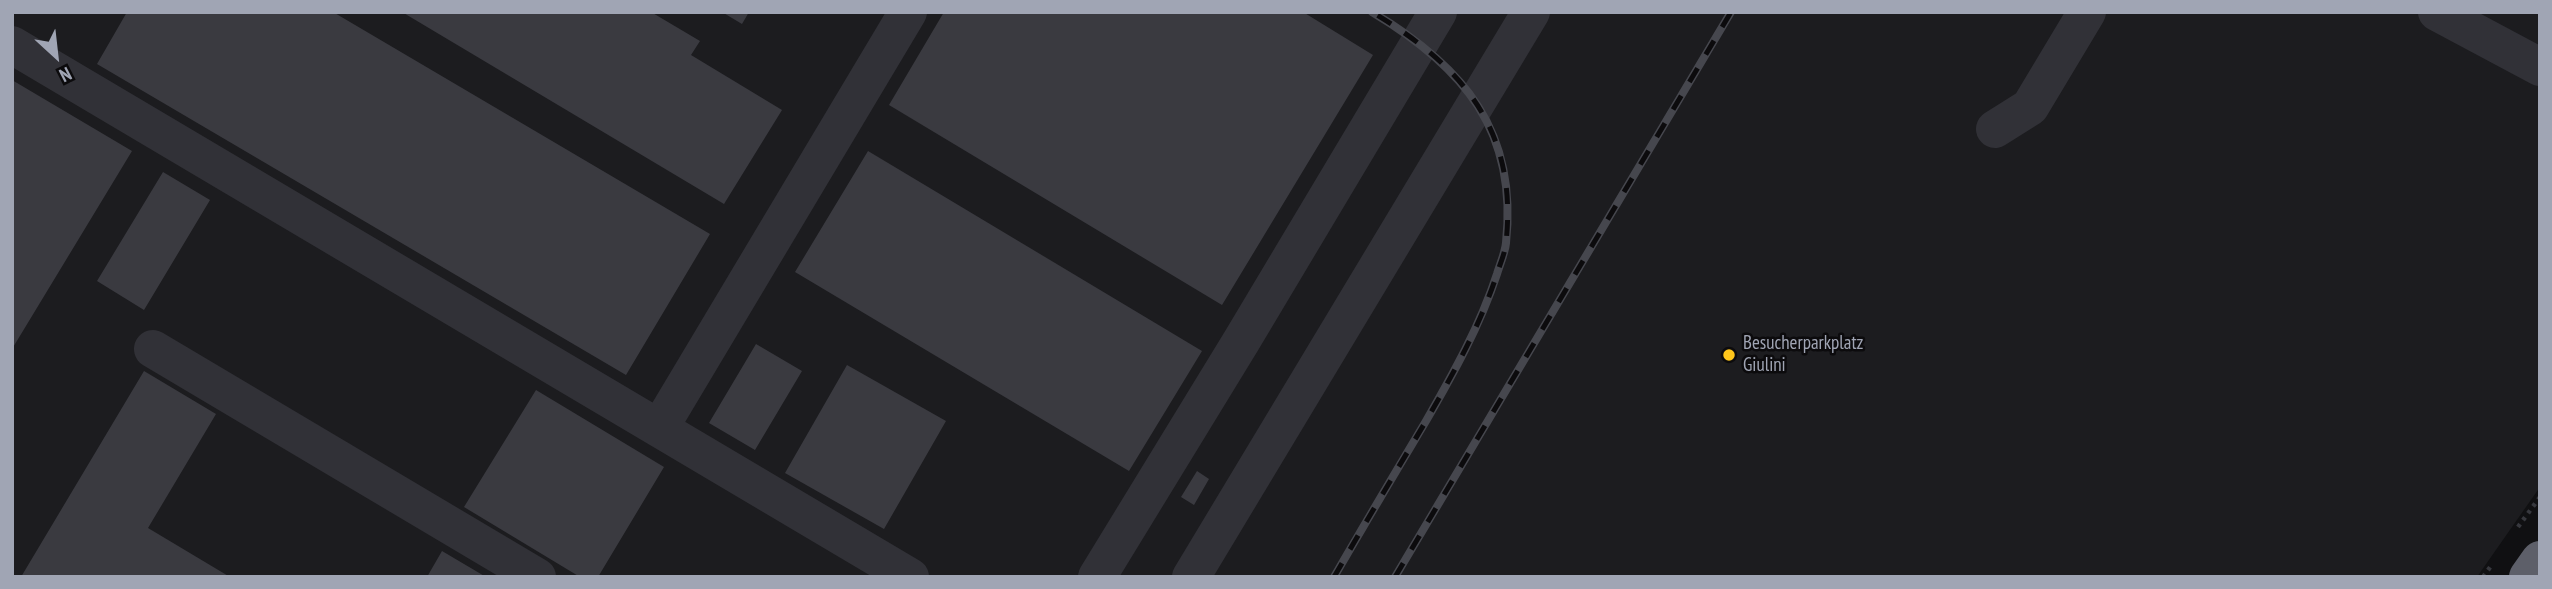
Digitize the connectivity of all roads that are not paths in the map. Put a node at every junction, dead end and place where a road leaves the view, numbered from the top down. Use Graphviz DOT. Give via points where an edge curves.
graph roads {
  1 [pos="908,12"];
  2 [pos="1438,12"];
  3 [pos="1531,12"];
  4 [pos="2087,12"];
  5 [pos="2437,12"];
  6 [pos="2493,25"];
  7 [pos="12,45"];
  8 [pos="2540,67"];
  9 [pos="1995,129"];
  10 [pos="153,349"];
  11 [pos="660,427"];
  12 [pos="2540,560"];
  13 [pos="537,577"];
  14 [pos="910,577"];
  15 [pos="1097,577"];
  16 [pos="1191,577"];
  17 [pos="2528,577"];
  1 -- 11 [label="street"];
  2 -- 15 [label="street"];
  3 -- 16 [label="street"];
  4 -- 9 [label="street" via="2030,107"];
  5 -- 6 [label="street"];
  6 -- 8 [label="street"];
  7 -- 11 [label="street"];
  10 -- 13 [label="street"];
  11 -- 14 [label="street"];
  12 -- 17 [label="highway"];
}
